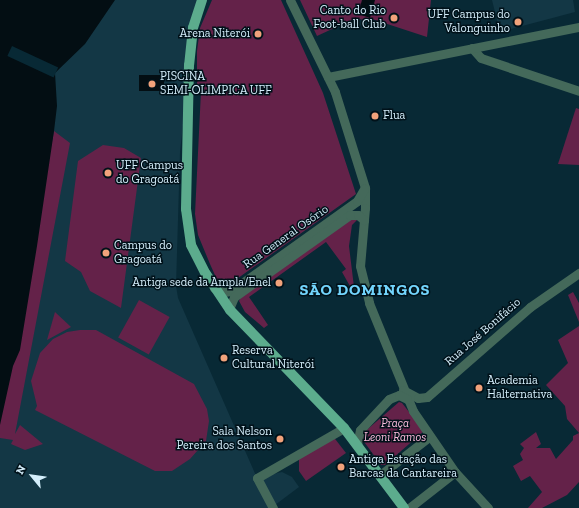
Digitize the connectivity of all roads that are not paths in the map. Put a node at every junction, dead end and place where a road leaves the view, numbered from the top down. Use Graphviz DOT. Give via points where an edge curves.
graph roads {
  1 [pos="202,0"];
  2 [pos="290,0"];
  3 [pos="579,27"];
  4 [pos="472,48"];
  5 [pos="328,76"];
  6 [pos="579,91"];
  7 [pos="364,188"];
  8 [pos="364,220"];
  9 [pos="579,273"];
  10 [pos="214,288"];
  11 [pos="229,309"];
  12 [pos="403,390"];
  13 [pos="407,399"];
  14 [pos="344,428"];
  15 [pos="429,437"];
  16 [pos="357,445"];
  17 [pos="455,472"];
  18 [pos="380,475"];
  19 [pos="273,508"];
  20 [pos="404,508"];
  21 [pos="409,508"];
  22 [pos="487,508"];
  1 -- 10 [label="main road" via="190,44 186,222 191,244"];
  2 -- 5 [label="street"];
  3 -- 4 [label="street"];
  4 -- 5 [label="street"];
  4 -- 6 [label="street" via="481,58"];
  5 -- 7 [label="street" via="343,114"];
  7 -- 8 [label="street"];
  7 -- 10 [label="street, Rua General Osório" via="357,201 233,289 226,292"];
  8 -- 11 [label="street, Rua General Osório" via="358,215 350,216 234,297"];
  8 -- 12 [label="street" via="360,256 364,287"];
  9 -- 12 [label="street, Rua José Bonifácio" via="530,307 427,397 418,398"];
  10 -- 11 [label="main road"];
  11 -- 14 [label="main road"];
  12 -- 13 [label="street"];
  13 -- 15 [label="street"];
  13 -- 16 [label="street" via="399,396 389,399 360,430"];
  14 -- 16 [label="main road"];
  14 -- 19 [label="street" via="257,478"];
  15 -- 17 [label="street"];
  15 -- 18 [label="street"];
  16 -- 18 [label="main road"];
  17 -- 21 [label="street"];
  17 -- 22 [label="street"];
  18 -- 20 [label="main road"];
}
